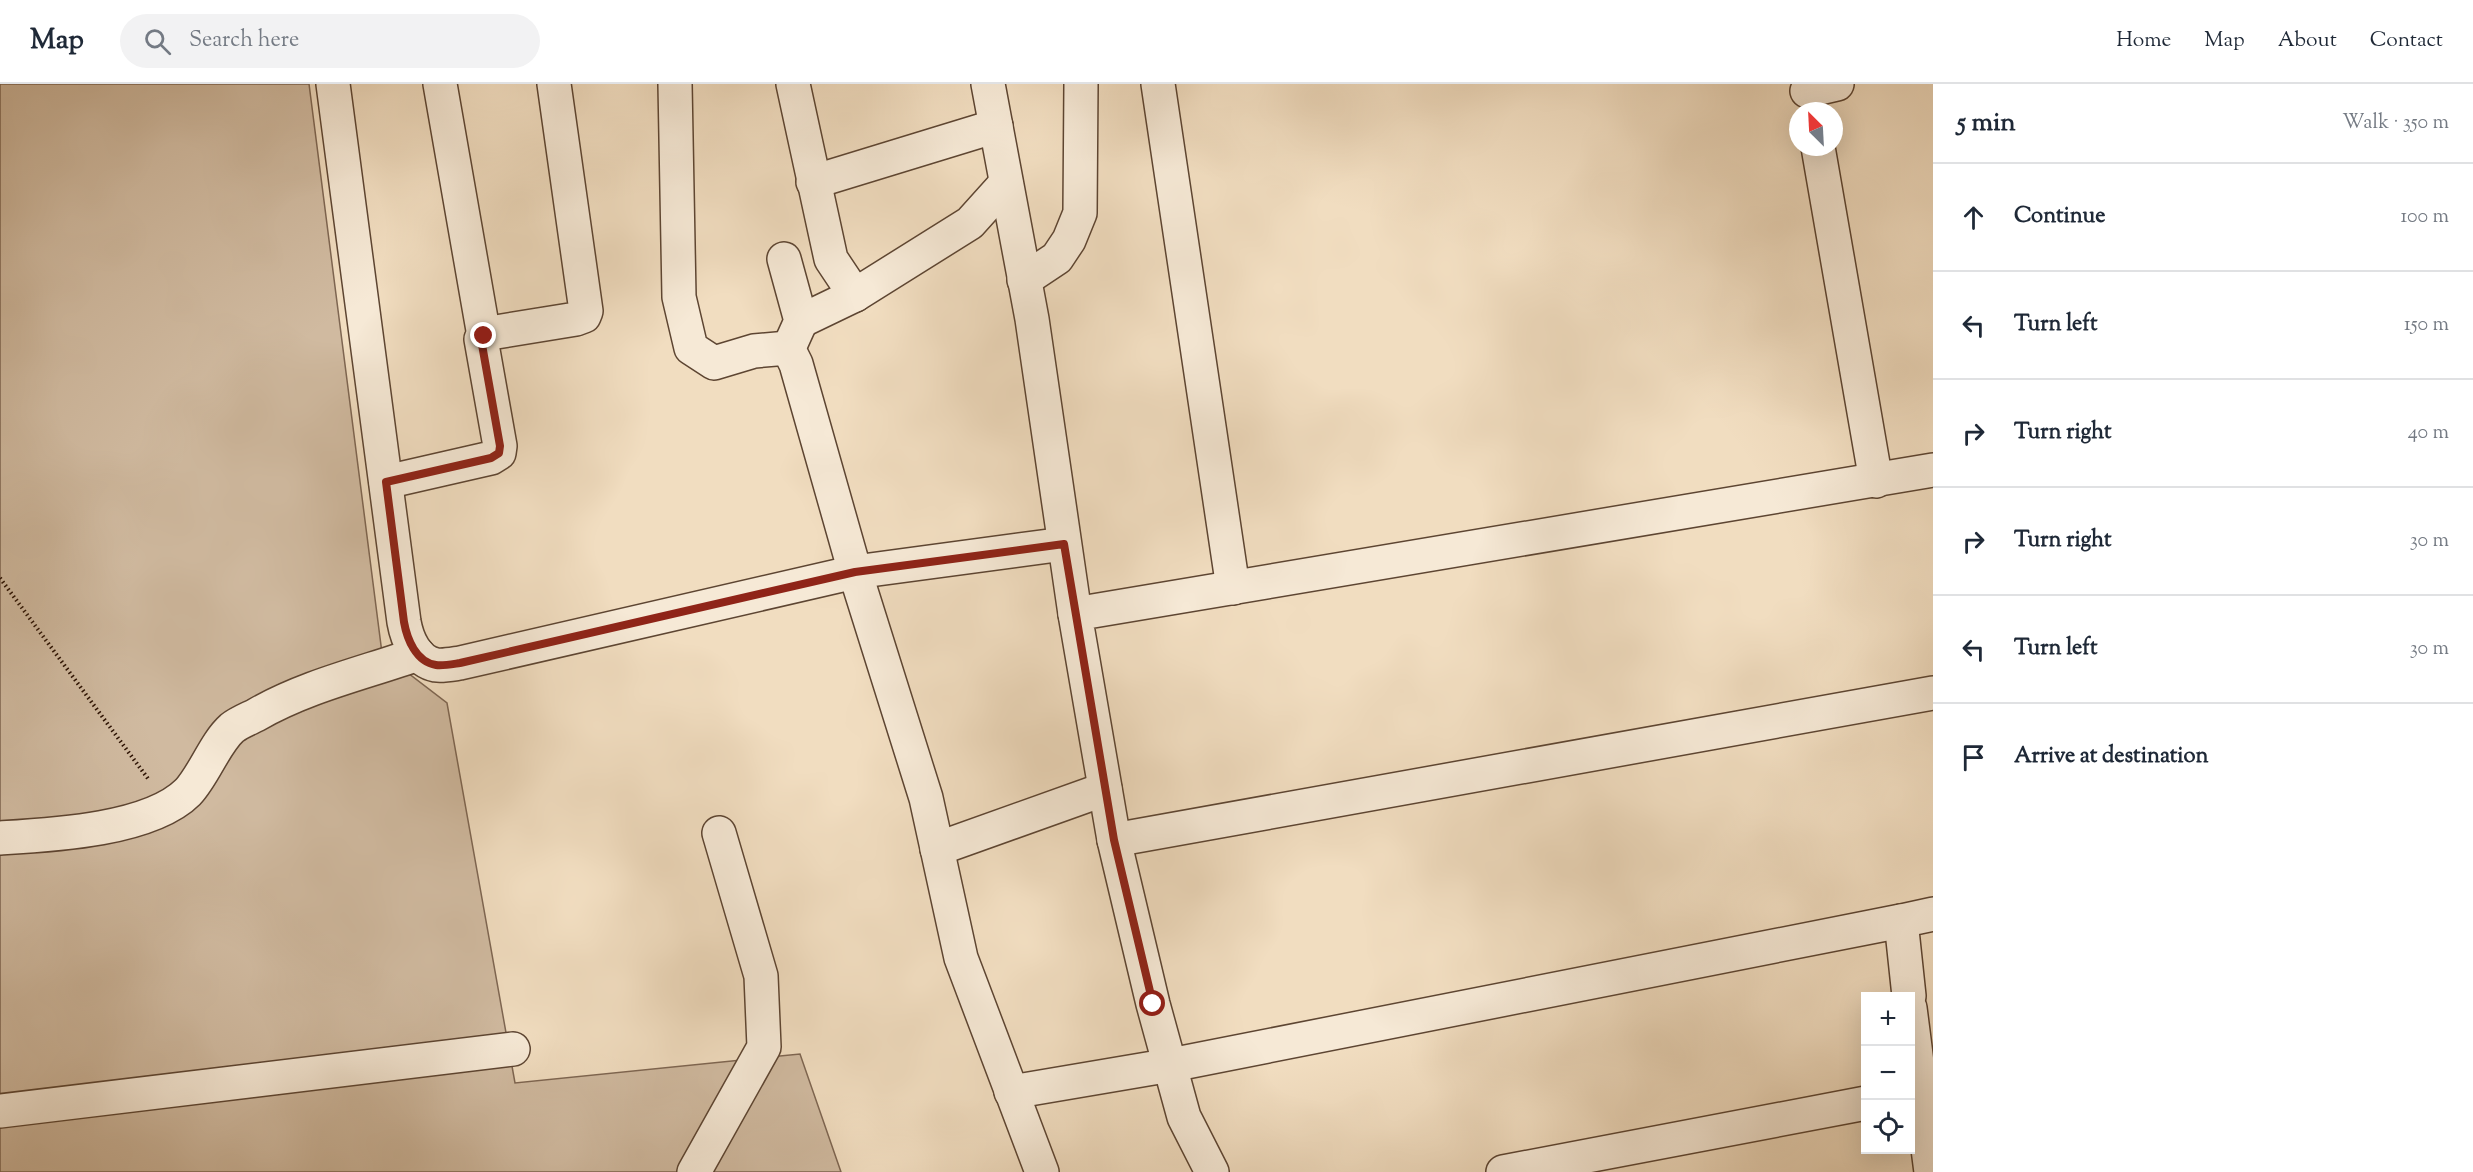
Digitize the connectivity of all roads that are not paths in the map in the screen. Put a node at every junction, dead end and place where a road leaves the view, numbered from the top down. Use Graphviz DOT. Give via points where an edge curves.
graph roads {
  1 [pos="333,84"];
  2 [pos="440,84"];
  3 [pos="554,84"];
  4 [pos="675,84"];
  5 [pos="793,84"];
  6 [pos="988,84"];
  7 [pos="1081,84"];
  8 [pos="1158,84"];
  9 [pos="996,126"];
  10 [pos="1820,156"];
  11 [pos="813,182"];
  12 [pos="1006,183"];
  13 [pos="784,259"];
  14 [pos="1024,280"];
  15 [pos="855,295"];
  16 [pos="795,335"];
  17 [pos="484,336"];
  18 [pos="1933,470"];
  19 [pos="1875,481"];
  20 [pos="386,482"];
  21 [pos="1064,544"];
  22 [pos="855,572"];
  23 [pos="1233,588"];
  24 [pos="1075,614"];
  25 [pos="418,654"];
  26 [pos="1933,693"];
  27 [pos="1105,789"];
  28 [pos="719,833"];
  29 [pos="0,838"];
  30 [pos="1114,840"];
  31 [pos="937,849"];
  32 [pos="1933,914"];
  33 [pos="1901,921"];
  34 [pos="1909,992"];
  35 [pos="513,1050"];
  36 [pos="1171,1065"];
  37 [pos="1011,1092"];
  38 [pos="1915,1093"];
  39 [pos="1861,1104"];
  40 [pos="0,1111"];
  41 [pos="694,1172"];
  42 [pos="1042,1172"];
  43 [pos="1212,1172"];
  44 [pos="1503,1172"];
  45 [pos="1931,1172"];
  1 -- 20 [label="street"];
  2 -- 17 [label="street"];
  3 -- 17 [label="street" via="586,311 576,319"];
  4 -- 16 [label="street" via="680,297 692,348 714,363"];
  5 -- 11 [label="street"];
  6 -- 9 [label="street"];
  7 -- 14 [label="street" via="1080,213 1057,258"];
  8 -- 23 [label="street"];
  9 -- 11 [label="street"];
  9 -- 12 [label="street"];
  10 -- 19 [label="street"];
  11 -- 15 [label="street" via="831,259"];
  12 -- 14 [label="street"];
  12 -- 15 [label="street" via="970,223"];
  13 -- 16 [label="street"];
  14 -- 21 [label="street"];
  15 -- 16 [label="street"];
  16 -- 22 [label="street" via="799,375"];
  17 -- 20 [label="street" via="481,339 499,453"];
  18 -- 19 [label="street"];
  19 -- 23 [label="street"];
  20 -- 25 [label="street" via="407,640"];
  21 -- 22 [label="street"];
  21 -- 24 [label="street"];
  22 -- 25 [label="street" via="460,663 435,665"];
  22 -- 31 [label="street" via="926,798"];
  23 -- 24 [label="street"];
  24 -- 27 [label="street"];
  25 -- 29 [label="street" via="285,698 232,728 188,792 168,807 128,822"];
  26 -- 30 [label="street"];
  27 -- 30 [label="street"];
  27 -- 31 [label="street"];
  28 -- 41 [label="street" via="761,976 764,1047"];
  30 -- 36 [label="street"];
  31 -- 37 [label="street" via="961,958"];
  32 -- 33 [label="street"];
  33 -- 34 [label="street"];
  33 -- 36 [label="street"];
  35 -- 40 [label="street"];
  36 -- 37 [label="street"];
  36 -- 43 [label="street" via="1184,1117"];
  37 -- 42 [label="street"];
  38 -- 45 [label="street"];
  39 -- 44 [label="street"];
}
